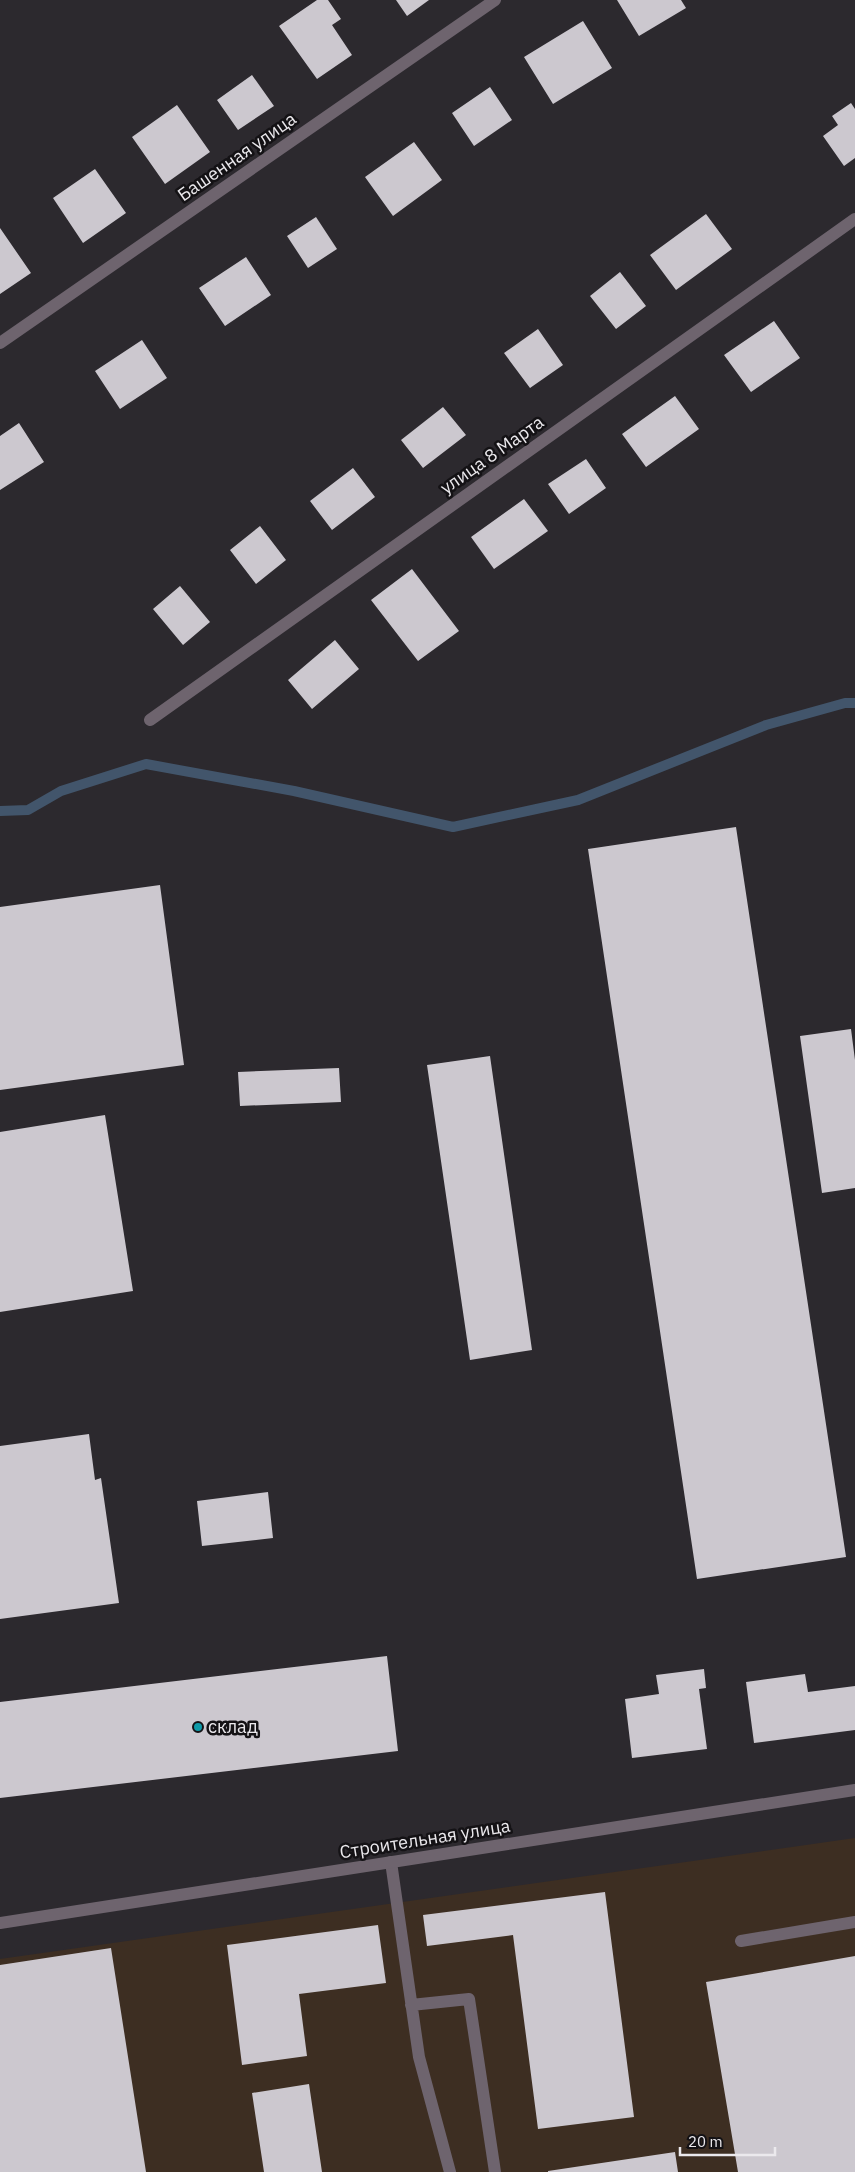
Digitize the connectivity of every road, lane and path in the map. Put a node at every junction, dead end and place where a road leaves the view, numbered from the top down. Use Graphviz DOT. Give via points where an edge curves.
graph roads {
  1 [pos="495,0"];
  2 [pos="855,218"];
  3 [pos="0,343"];
  4 [pos="150,720"];
  5 [pos="855,1790"];
  6 [pos="391,1862"];
  7 [pos="855,1922"];
  8 [pos="0,1923"];
  9 [pos="741,1941"];
  10 [pos="412,2005"];
  11 [pos="450,2172"];
  12 [pos="496,2172"];
  1 -- 3 [label="street, Башенная улица"];
  2 -- 4 [label="street, улица 8 Марта"];
  5 -- 6 [label="street, Строительная улица"];
  6 -- 8 [label="street, Строительная улица"];
  6 -- 10 [label="street"];
  7 -- 9 [label="street"];
  10 -- 11 [label="street" via="419,2057"];
  10 -- 12 [label="street" via="470,2000"];
}
